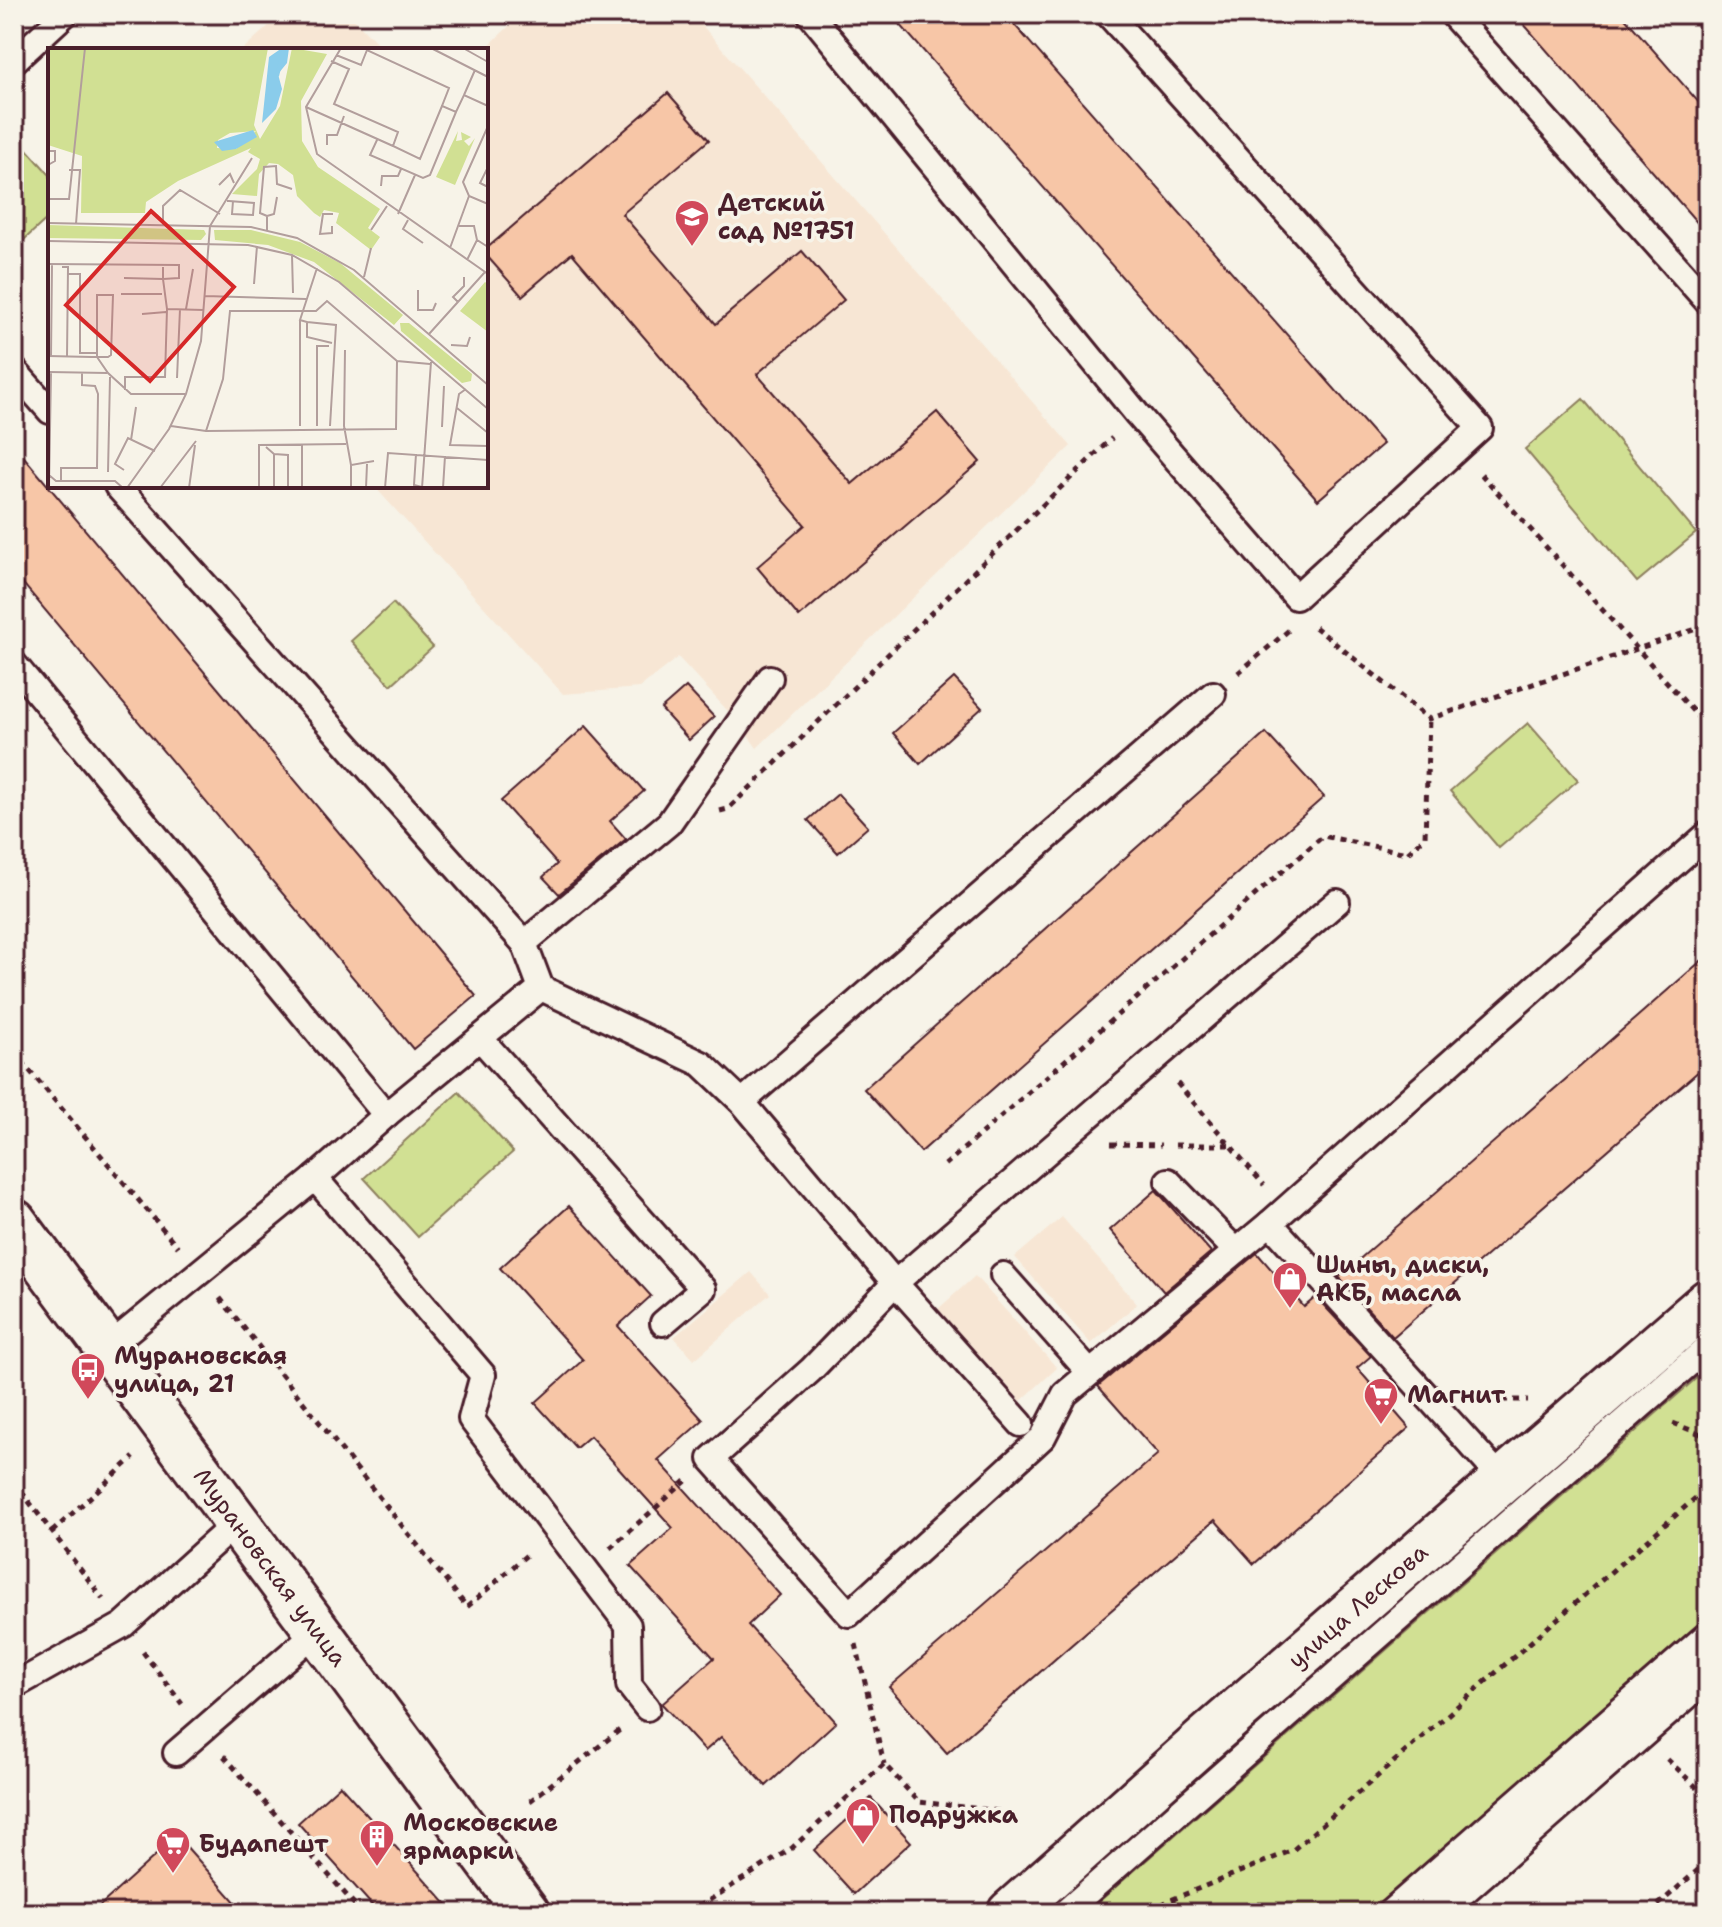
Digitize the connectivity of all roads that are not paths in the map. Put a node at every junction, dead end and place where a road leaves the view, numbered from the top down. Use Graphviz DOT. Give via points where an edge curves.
graph roads {
  1 [pos="65,14"];
  2 [pos="810,14"];
  3 [pos="1108,14"];
  4 [pos="1452,14"];
  5 [pos="14,61"];
  6 [pos="1708,302"];
  7 [pos="14,370"];
  8 [pos="48,409"];
  9 [pos="119,488"];
  10 [pos="14,664"];
  11 [pos="770,678"];
  12 [pos="1213,694"];
  13 [pos="1708,834"];
  14 [pos="1337,902"];
  15 [pos="524,943"];
  16 [pos="541,988"];
  17 [pos="480,1038"];
  18 [pos="742,1102"];
  19 [pos="386,1115"];
  20 [pos="315,1178"];
  21 [pos="1168,1181"];
  22 [pos="1278,1216"];
  23 [pos="14,1222"];
  24 [pos="1236,1251"];
  25 [pos="1003,1275"];
  26 [pos="895,1283"];
  27 [pos="1708,1302"];
  28 [pos="663,1323"];
  29 [pos="1708,1347"];
  30 [pos="107,1348"];
  31 [pos="1090,1373"];
  32 [pos="1021,1424"];
  33 [pos="1503,1480"];
  34 [pos="236,1523"];
  35 [pos="316,1632"];
  36 [pos="1708,1634"];
  37 [pos="1708,1665"];
  38 [pos="14,1686"];
  39 [pos="647,1708"];
  40 [pos="176,1753"];
  41 [pos="1064,1904"];
  42 [pos="1441,1908"];
  43 [pos="527,1913"];
  44 [pos="1010,1913"];
  45 [pos="1389,1913"];
  1 -- 5 [label="lane"];
  2 -- 3 [label="lane" via="1300,607 1480,428"];
  4 -- 6 [label="lane"];
  7 -- 8 [label="lane"];
  9 -- 15 [label="lane"];
  10 -- 19 [label="lane"];
  11 -- 15 [label="lane" via="669,823"];
  12 -- 18 [label="lane"];
  13 -- 22 [label="lane"];
  14 -- 26 [label="lane"];
  15 -- 16 [label="lane"];
  16 -- 17 [label="lane"];
  16 -- 18 [label="lane" via="702,1064"];
  17 -- 19 [label="lane"];
  17 -- 28 [label="lane" via="703,1289"];
  18 -- 26 [label="lane"];
  19 -- 20 [label="lane"];
  20 -- 30 [label="lane"];
  20 -- 39 [label="lane" via="483,1375 471,1419 628,1625 629,1685"];
  21 -- 24 [label="lane"];
  22 -- 24 [label="lane"];
  22 -- 33 [label="lane"];
  23 -- 30 [label="main road, Мурановская улица"];
  24 -- 31 [label="lane"];
  25 -- 31 [label="lane"];
  26 -- 31 [label="lane" via="811,1370 711,1459 849,1614 1043,1437 1065,1394"];
  26 -- 32 [label="lane"];
  27 -- 33 [label="main road, улица Лескова"];
  29 -- 41 [label="lane, улица Лескова"];
  30 -- 34 [label="main road, Мурановская улица"];
  33 -- 41 [label="main road, улица Лескова"];
  34 -- 35 [label="main road, Мурановская улица"];
  34 -- 38 [label="lane" via="123,1625"];
  35 -- 40 [label="lane"];
  35 -- 43 [label="main road, Мурановская улица"];
  36 -- 45 [label="lane"];
  37 -- 42 [label="main road"];
  41 -- 44 [label="main road, улица Лескова"];
}
